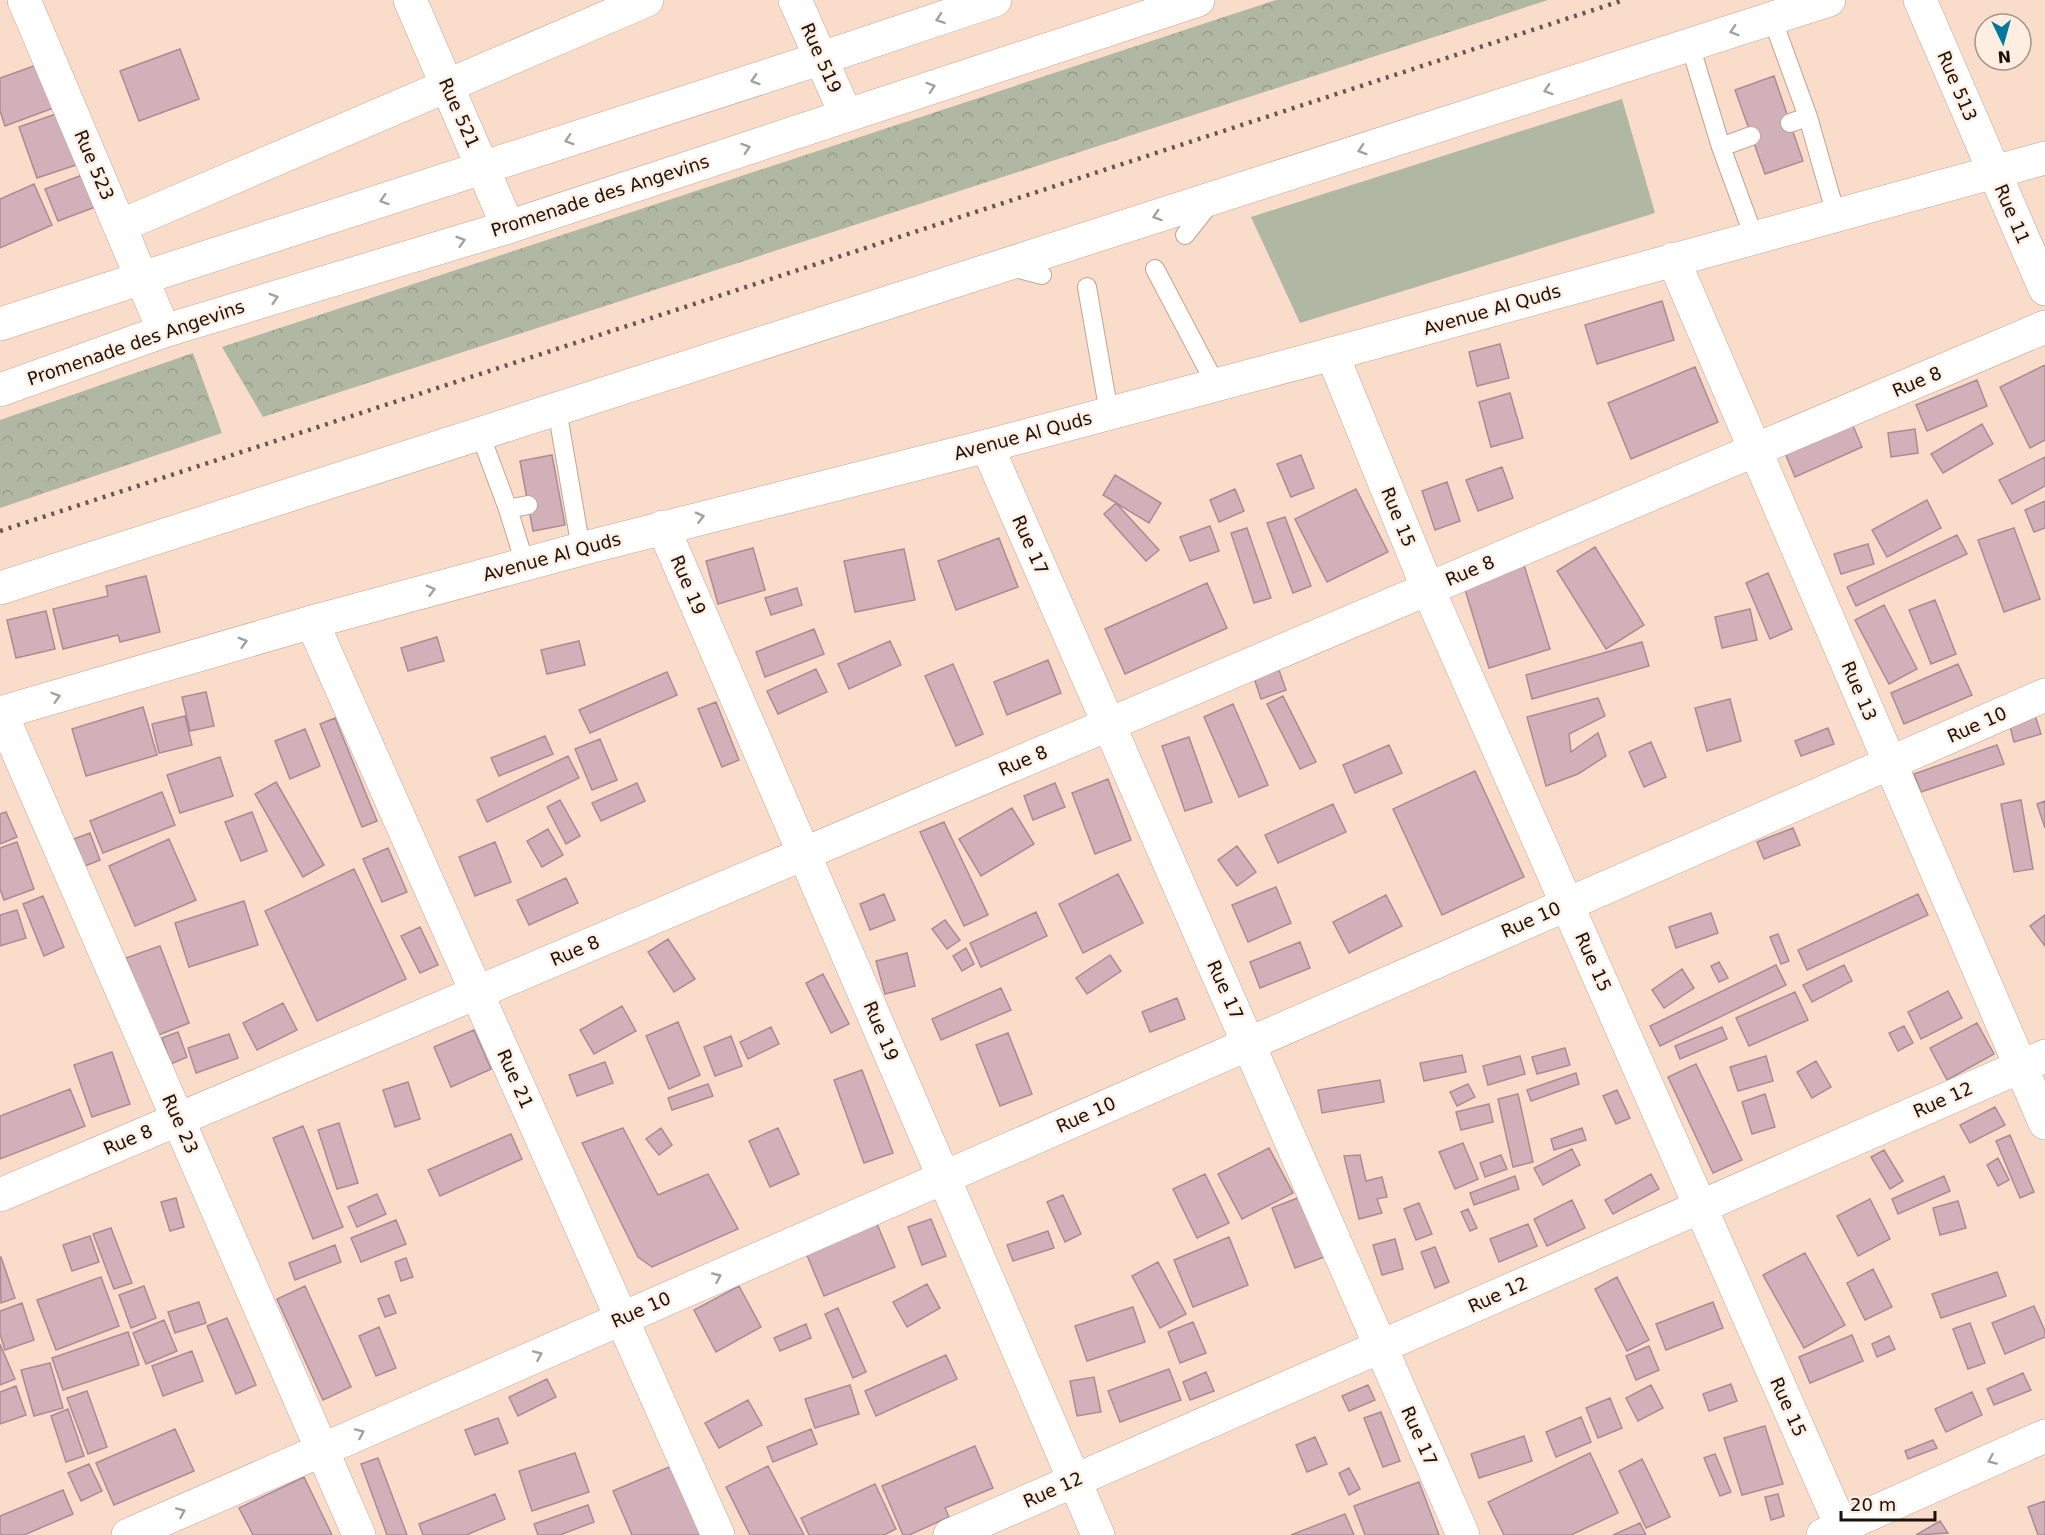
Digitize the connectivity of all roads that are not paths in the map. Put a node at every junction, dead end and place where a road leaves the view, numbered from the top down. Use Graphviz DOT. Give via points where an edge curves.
graph roads {
  1 [pos="24,0"];
  2 [pos="410,0"];
  3 [pos="647,0"];
  4 [pos="795,0"];
  5 [pos="995,0"];
  6 [pos="1198,0"];
  7 [pos="1829,0"];
  8 [pos="1920,0"];
  9 [pos="1149,8"];
  10 [pos="1772,18"];
  11 [pos="1690,45"];
  12 [pos="822,58"];
  13 [pos="447,85"];
  14 [pos="846,115"];
  15 [pos="1808,117"];
  16 [pos="1790,123"];
  17 [pos="1751,136"];
  18 [pos="1721,147"];
  19 [pos="2045,158"];
  20 [pos="483,168"];
  21 [pos="1994,171"];
  22 [pos="1215,197"];
  23 [pos="1836,215"];
  24 [pos="120,226"];
  25 [pos="508,227"];
  26 [pos="1185,235"];
  27 [pos="1754,237"];
  28 [pos="1673,259"];
  29 [pos="1003,266"];
  30 [pos="1155,269"];
  31 [pos="1042,275"];
  32 [pos="142,277"];
  33 [pos="1087,287"];
  34 [pos="2045,289"];
  35 [pos="0,324"];
  36 [pos="2045,327"];
  37 [pos="164,331"];
  38 [pos="1332,354"];
  39 [pos="1216,385"];
  40 [pos="0,390"];
  41 [pos="557,409"];
  42 [pos="1109,413"];
  43 [pos="480,434"];
  44 [pos="987,446"];
  45 [pos="1755,451"];
  46 [pos="528,505"];
  47 [pos="508,509"];
  48 [pos="663,527"];
  49 [pos="581,549"];
  50 [pos="525,564"];
  51 [pos="0,588"];
  52 [pos="1428,589"];
  53 [pos="312,622"];
  54 [pos="2045,695"];
  55 [pos="1,713"];
  56 [pos="1109,724"];
  57 [pos="1890,763"];
  58 [pos="804,854"];
  59 [pos="1567,904"];
  60 [pos="477,993"];
  61 [pos="1248,1044"];
  62 [pos="2033,1061"];
  63 [pos="178,1119"];
  64 [pos="2045,1123"];
  65 [pos="944,1177"];
  66 [pos="0,1194"];
  67 [pos="1700,1207"];
  68 [pos="622,1318"];
  69 [pos="1381,1347"];
  70 [pos="2045,1436"];
  71 [pos="322,1450"];
  72 [pos="1074,1481"];
  73 [pos="1836,1532"];
  74 [pos="128,1535"];
  75 [pos="359,1535"];
  76 [pos="718,1535"];
  77 [pos="950,1535"];
  78 [pos="1098,1535"];
  79 [pos="1463,1535"];
  1 -- 24 [label="street, Rue 523"];
  2 -- 13 [label="street, Rue 521"];
  3 -- 13 [label="street"];
  4 -- 12 [label="street, Rue 519"];
  5 -- 12 [label="street, one-way"];
  6 -- 9 [label="street, Promenade des Angevins"];
  7 -- 10 [label="street"];
  8 -- 21 [label="street, Rue 513"];
  14 -- 9 [label="street, Promenade des Angevins, one-way"];
  10 -- 11 [label="street, one-way"];
  10 -- 15 [label="lane"];
  11 -- 18 [label="lane"];
  11 -- 22 [label="street, one-way"];
  12 -- 14 [label="street, Rue 519"];
  12 -- 20 [label="street, one-way"];
  13 -- 20 [label="street, Rue 521"];
  13 -- 24 [label="street"];
  25 -- 14 [label="street, Promenade des Angevins, one-way"];
  15 -- 16 [label="lane"];
  15 -- 23 [label="lane"];
  17 -- 18 [label="lane"];
  18 -- 27 [label="lane"];
  19 -- 21 [label="street, Avenue Al Quds"];
  20 -- 25 [label="street, Rue 521"];
  20 -- 32 [label="street, one-way"];
  21 -- 23 [label="street, Avenue Al Quds"];
  21 -- 34 [label="street, Rue 11"];
  22 -- 26 [label="lane"];
  22 -- 29 [label="street, one-way"];
  23 -- 27 [label="street, Avenue Al Quds"];
  24 -- 32 [label="street, Rue 523"];
  37 -- 25 [label="street, Promenade des Angevins, one-way"];
  27 -- 28 [label="street, Avenue Al Quds"];
  28 -- 38 [label="street, Avenue Al Quds"];
  28 -- 45 [label="street, Rue 13"];
  29 -- 31 [label="lane"];
  29 -- 41 [label="street"];
  30 -- 39 [label="lane"];
  32 -- 35 [label="street"];
  32 -- 37 [label="street, Rue 523"];
  33 -- 42 [label="lane"];
  36 -- 45 [label="street, Rue 8"];
  37 -- 40 [label="street, Promenade des Angevins"];
  38 -- 39 [label="street, Avenue Al Quds"];
  38 -- 52 [label="street, Rue 15"];
  39 -- 42 [label="street, Avenue Al Quds"];
  41 -- 43 [label="street"];
  41 -- 49 [label="lane" via="566,498"];
  42 -- 44 [label="street, Avenue Al Quds"];
  43 -- 47 [label="lane"];
  43 -- 51 [label="street"];
  48 -- 44 [label="street, Avenue Al Quds, one-way"];
  44 -- 56 [label="street, Rue 17"];
  45 -- 52 [label="street, Rue 8"];
  45 -- 57 [label="street, Rue 13"];
  46 -- 47 [label="lane"];
  47 -- 50 [label="lane"];
  48 -- 49 [label="street, Avenue Al Quds"];
  48 -- 58 [label="street, Rue 19"];
  49 -- 50 [label="street, Avenue Al Quds"];
  53 -- 50 [label="street, Avenue Al Quds, one-way"];
  52 -- 56 [label="street, Rue 8"];
  52 -- 59 [label="street, Rue 15"];
  55 -- 53 [label="street, Avenue Al Quds, one-way"];
  53 -- 60 [label="street, Rue 21"];
  54 -- 57 [label="street, Rue 10"];
  55 -- 63 [label="street, Rue 23"];
  56 -- 58 [label="street, Rue 8"];
  56 -- 61 [label="street, Rue 17"];
  57 -- 59 [label="street, Rue 10"];
  57 -- 62 [label="street, Rue 13"];
  58 -- 60 [label="street, Rue 8"];
  58 -- 65 [label="street, Rue 19"];
  59 -- 61 [label="street, Rue 10"];
  59 -- 67 [label="street, Rue 15"];
  60 -- 63 [label="street, Rue 8"];
  60 -- 68 [label="street, Rue 21"];
  61 -- 65 [label="street, Rue 10"];
  61 -- 69 [label="street, Rue 17"];
  62 -- 64 [label="street, Rue 13"];
  62 -- 67 [label="street, Rue 12"];
  63 -- 66 [label="street, Rue 8"];
  63 -- 71 [label="street, Rue 23"];
  68 -- 65 [label="street, Rue 10, one-way"];
  65 -- 72 [label="street, Rue 19"];
  67 -- 69 [label="street, Rue 12"];
  67 -- 73 [label="street, Rue 15"];
  71 -- 68 [label="street, Rue 10, one-way"];
  68 -- 76 [label="street, Rue 21"];
  69 -- 72 [label="street, Rue 12"];
  69 -- 79 [label="street, Rue 17"];
  70 -- 73 [label="street, one-way"];
  74 -- 71 [label="street, Rue 10, one-way"];
  71 -- 75 [label="street, Rue 23"];
  72 -- 77 [label="street, Rue 12"];
  72 -- 78 [label="street, Rue 19"];
}
